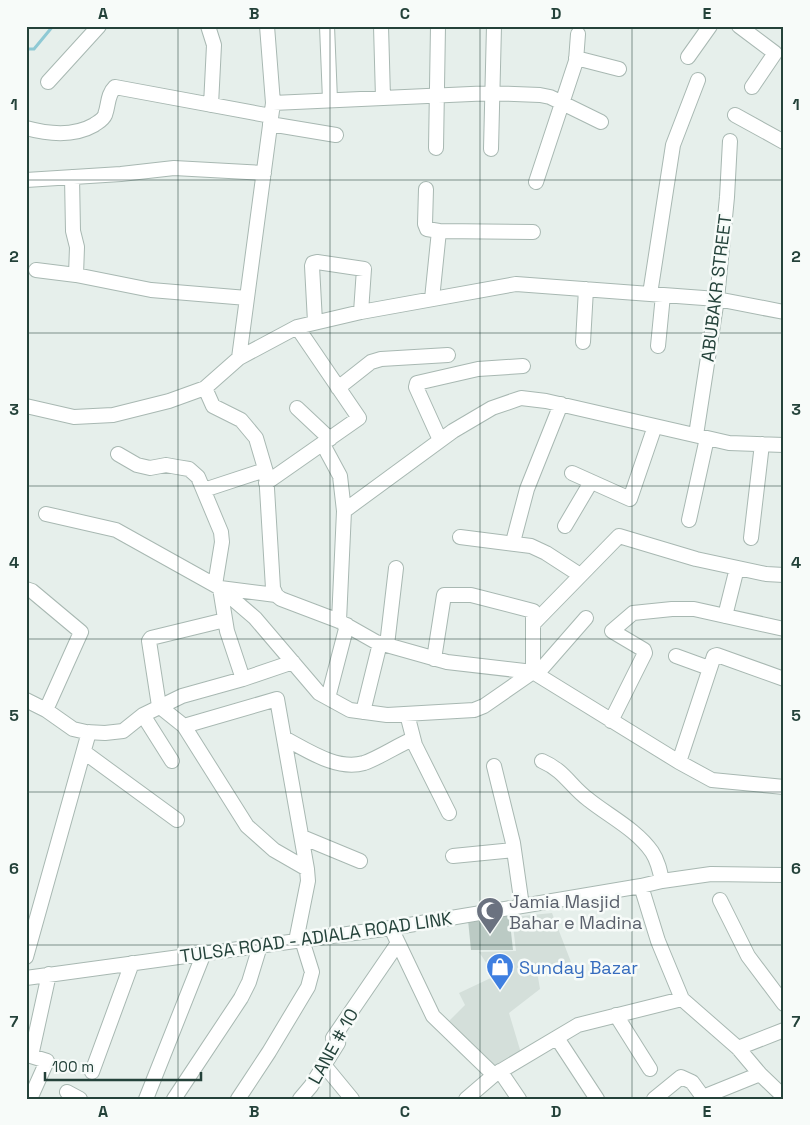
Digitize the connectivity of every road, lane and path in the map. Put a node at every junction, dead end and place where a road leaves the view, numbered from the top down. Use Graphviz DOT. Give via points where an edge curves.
graph roads {
  1 [pos="99,26"];
  2 [pos="208,26"];
  3 [pos="267,26"];
  4 [pos="327,26"];
  5 [pos="381,26"];
  6 [pos="438,26"];
  7 [pos="494,26"];
  8 [pos="710,26"];
  9 [pos="739,26"];
  10 [pos="578,34"];
  11 [pos="688,57"];
  12 [pos="779,57"];
  13 [pos="576,58"];
  14 [pos="619,70"];
  15 [pos="698,80"];
  16 [pos="48,82"];
  17 [pos="752,87"];
  18 [pos="493,93"];
  19 [pos="436,96"];
  20 [pos="383,98"];
  21 [pos="330,100"];
  22 [pos="561,104"];
  23 [pos="211,105"];
  24 [pos="271,114"];
  25 [pos="735,116"];
  26 [pos="601,122"];
  27 [pos="26,128"];
  28 [pos="336,135"];
  29 [pos="730,141"];
  30 [pos="784,142"];
  31 [pos="436,148"];
  32 [pos="491,149"];
  33 [pos="264,173"];
  34 [pos="72,177"];
  35 [pos="26,180"];
  36 [pos="536,182"];
  37 [pos="426,189"];
  38 [pos="439,231"];
  39 [pos="533,232"];
  40 [pos="36,270"];
  41 [pos="76,275"];
  42 [pos="586,289"];
  43 [pos="656,294"];
  44 [pos="247,298"];
  45 [pos="432,299"];
  46 [pos="717,299"];
  47 [pos="361,312"];
  48 [pos="784,312"];
  49 [pos="315,322"];
  50 [pos="297,327"];
  51 [pos="584,342"];
  52 [pos="658,346"];
  53 [pos="448,355"];
  54 [pos="240,358"];
  55 [pos="523,366"];
  56 [pos="205,388"];
  57 [pos="338,388"];
  58 [pos="561,404"];
  59 [pos="26,406"];
  60 [pos="297,408"];
  61 [pos="655,426"];
  62 [pos="702,437"];
  63 [pos="440,440"];
  64 [pos="326,442"];
  65 [pos="762,444"];
  66 [pos="784,445"];
  67 [pos="118,454"];
  68 [pos="572,473"];
  69 [pos="266,477"];
  70 [pos="591,482"];
  71 [pos="204,490"];
  72 [pos="344,511"];
  73 [pos="46,514"];
  74 [pos="689,520"];
  75 [pos="565,526"];
  76 [pos="460,537"];
  77 [pos="751,538"];
  78 [pos="513,542"];
  79 [pos="396,568"];
  80 [pos="737,568"];
  81 [pos="580,575"];
  82 [pos="784,576"];
  83 [pos="218,586"];
  84 [pos="26,589"];
  85 [pos="276,595"];
  86 [pos="725,616"];
  87 [pos="586,618"];
  88 [pos="225,620"];
  89 [pos="343,623"];
  90 [pos="533,624"];
  91 [pos="784,629"];
  92 [pos="384,644"];
  93 [pos="676,656"];
  94 [pos="434,659"];
  95 [pos="293,662"];
  96 [pos="709,668"];
  97 [pos="535,673"];
  98 [pos="243,679"];
  99 [pos="784,679"];
  100 [pos="328,698"];
  101 [pos="26,700"];
  102 [pos="159,706"];
  103 [pos="46,710"];
  104 [pos="362,712"];
  105 [pos="407,714"];
  106 [pos="143,715"];
  107 [pos="612,720"];
  108 [pos="184,726"];
  109 [pos="89,732"];
  110 [pos="284,738"];
  111 [pos="413,739"];
  112 [pos="84,752"];
  113 [pos="172,761"];
  114 [pos="542,761"];
  115 [pos="679,762"];
  116 [pos="494,766"];
  117 [pos="784,787"];
  118 [pos="450,812"];
  119 [pos="177,820"];
  120 [pos="302,837"];
  121 [pos="514,850"];
  122 [pos="453,856"];
  123 [pos="360,861"];
  124 [pos="307,869"];
  125 [pos="784,875"];
  126 [pos="662,881"];
  127 [pos="641,886"];
  128 [pos="720,900"];
  129 [pos="522,906"];
  130 [pos="391,928"];
  131 [pos="299,940"];
  132 [pos="398,943"];
  133 [pos="260,946"];
  134 [pos="204,953"];
  135 [pos="26,957"];
  136 [pos="132,963"];
  137 [pos="49,974"];
  138 [pos="26,978"];
  139 [pos="682,999"];
  140 [pos="784,1004"];
  141 [pos="616,1015"];
  142 [pos="784,1030"];
  143 [pos="557,1038"];
  144 [pos="738,1048"];
  145 [pos="324,1065"];
  146 [pos="650,1069"];
  147 [pos="92,1072"];
  148 [pos="497,1073"];
  149 [pos="760,1074"];
  150 [pos="67,1092"];
  151 [pos="784,1097"];
  152 [pos="30,1099"];
  153 [pos="80,1099"];
  154 [pos="146,1099"];
  155 [pos="174,1099"];
  156 [pos="238,1099"];
  157 [pos="300,1099"];
  158 [pos="352,1099"];
  159 [pos="466,1099"];
  160 [pos="519,1099"];
  161 [pos="597,1099"];
  162 [pos="654,1099"];
  1 -- 16 [label="street"];
  2 -- 23 [label="street" via="214,45"];
  3 -- 24 [label="street"];
  4 -- 21 [label="street"];
  5 -- 20 [label="street"];
  6 -- 19 [label="street"];
  7 -- 18 [label="street"];
  8 -- 11 [label="street"];
  9 -- 12 [label="street"];
  10 -- 13 [label="street"];
  12 -- 17 [label="street"];
  13 -- 14 [label="street"];
  13 -- 22 [label="street"];
  15 -- 43 [label="street" via="673,145"];
  18 -- 19 [label="street"];
  18 -- 22 [label="street" via="540,95"];
  18 -- 32 [label="street"];
  19 -- 20 [label="street"];
  19 -- 31 [label="street"];
  20 -- 21 [label="street"];
  21 -- 24 [label="street"];
  22 -- 26 [label="street"];
  22 -- 36 [label="street"];
  23 -- 24 [label="street"];
  23 -- 27 [label="street" via="115,87 110,92 105,116 90,127 77,132 54,133"];
  24 -- 28 [label="street"];
  24 -- 33 [label="street"];
  25 -- 30 [label="street"];
  29 -- 46 [label="street, ABUBAKR STREET"];
  33 -- 34 [label="street" via="174,168"];
  33 -- 44 [label="street"];
  34 -- 35 [label="street"];
  34 -- 41 [label="street"];
  37 -- 38 [label="street" via="425,224 427,229"];
  38 -- 39 [label="street"];
  38 -- 45 [label="street"];
  40 -- 41 [label="street"];
  41 -- 44 [label="street" via="151,290"];
  42 -- 43 [label="street"];
  42 -- 45 [label="street" via="516,284"];
  42 -- 51 [label="street"];
  43 -- 46 [label="street"];
  43 -- 52 [label="street"];
  44 -- 54 [label="street"];
  45 -- 47 [label="street"];
  46 -- 48 [label="street"];
  46 -- 62 [label="street, ABUBAKR STREET"];
  47 -- 49 [label="street"];
  47 -- 49 [label="street" via="364,269 313,263"];
  49 -- 50 [label="street"];
  50 -- 54 [label="street"];
  50 -- 57 [label="street"];
  53 -- 57 [label="street" via="371,362"];
  54 -- 56 [label="street"];
  55 -- 63 [label="street" via="478,369 417,383"];
  56 -- 59 [label="street" via="113,415 74,418"];
  56 -- 69 [label="street" via="213,406 241,420 256,438"];
  57 -- 64 [label="street" via="359,418"];
  58 -- 61 [label="street"];
  58 -- 63 [label="street" via="521,398 492,408"];
  58 -- 78 [label="street" via="527,489"];
  60 -- 64 [label="street"];
  61 -- 62 [label="street"];
  61 -- 70 [label="street" via="632,498"];
  62 -- 65 [label="street" via="729,443"];
  62 -- 74 [label="street, ABUBAKR STREET"];
  63 -- 72 [label="street"];
  64 -- 69 [label="street"];
  64 -- 72 [label="street" via="326,450 340,476"];
  65 -- 66 [label="street"];
  65 -- 77 [label="street"];
  67 -- 71 [label="street" via="150,468 166,465 189,469 198,477"];
  68 -- 70 [label="street"];
  69 -- 71 [label="street"];
  69 -- 85 [label="street"];
  70 -- 75 [label="street"];
  71 -- 83 [label="street" via="221,532"];
  72 -- 89 [label="street"];
  73 -- 83 [label="street" via="116,530"];
  76 -- 78 [label="street"];
  78 -- 81 [label="street" via="539,549"];
  79 -- 92 [label="street"];
  80 -- 81 [label="street" via="619,536"];
  80 -- 82 [label="street"];
  80 -- 86 [label="street"];
  81 -- 90 [label="street"];
  83 -- 85 [label="street"];
  83 -- 88 [label="street"];
  83 -- 95 [label="street" via="255,618"];
  84 -- 103 [label="street" via="81,632"];
  85 -- 89 [label="street"];
  86 -- 91 [label="street"];
  86 -- 107 [label="street" via="694,610 633,613 612,631 645,653"];
  87 -- 97 [label="street"];
  88 -- 98 [label="street"];
  88 -- 102 [label="street" via="151,638"];
  89 -- 92 [label="street"];
  89 -- 100 [label="street"];
  90 -- 94 [label="street" via="533,612 471,595 444,595"];
  90 -- 97 [label="street"];
  92 -- 94 [label="street"];
  92 -- 104 [label="street"];
  93 -- 96 [label="street"];
  94 -- 97 [label="street"];
  95 -- 98 [label="street"];
  95 -- 100 [label="street" via="319,693"];
  96 -- 99 [label="street" via="717,655"];
  96 -- 115 [label="street"];
  97 -- 105 [label="street" via="474,710"];
  97 -- 107 [label="street"];
  98 -- 102 [label="street"];
  100 -- 104 [label="street" via="350,710"];
  101 -- 103 [label="street"];
  102 -- 106 [label="street"];
  102 -- 108 [label="street"];
  103 -- 109 [label="street" via="73,729"];
  104 -- 105 [label="street"];
  105 -- 111 [label="street"];
  106 -- 109 [label="street" via="123,731"];
  106 -- 113 [label="street"];
  107 -- 115 [label="street"];
  108 -- 110 [label="street" via="277,699"];
  108 -- 124 [label="street" via="246,826 274,850"];
  109 -- 112 [label="street"];
  110 -- 111 [label="street" via="329,762 353,764 363,763"];
  110 -- 120 [label="street"];
  111 -- 118 [label="street"];
  112 -- 119 [label="street"];
  112 -- 135 [label="street"];
  114 -- 126 [label="street" via="558,770 587,799 636,835 651,851"];
  115 -- 117 [label="street" via="712,780"];
  116 -- 121 [label="street"];
  120 -- 123 [label="street"];
  120 -- 124 [label="street"];
  121 -- 122 [label="street"];
  121 -- 129 [label="street"];
  124 -- 131 [label="street"];
  125 -- 126 [label="street, TULSA ROAD - ADIALA ROAD LINK" via="711,874"];
  126 -- 127 [label="street, TULSA ROAD - ADIALA ROAD LINK"];
  127 -- 129 [label="street, TULSA ROAD - ADIALA ROAD LINK"];
  127 -- 139 [label="street" via="658,941"];
  128 -- 140 [label="street" via="748,956"];
  129 -- 130 [label="street, TULSA ROAD - ADIALA ROAD LINK"];
  130 -- 131 [label="street, TULSA ROAD - ADIALA ROAD LINK"];
  130 -- 132 [label="street"];
  131 -- 133 [label="street, TULSA ROAD - ADIALA ROAD LINK"];
  131 -- 156 [label="street" via="312,972 308,987"];
  132 -- 145 [label="street, LANE # 10" via="333,1038 338,1043"];
  132 -- 148 [label="street" via="433,1016"];
  133 -- 134 [label="street, TULSA ROAD - ADIALA ROAD LINK"];
  133 -- 155 [label="street" via="241,998"];
  134 -- 136 [label="street, TULSA ROAD - ADIALA ROAD LINK"];
  134 -- 154 [label="street"];
  136 -- 137 [label="street, TULSA ROAD - ADIALA ROAD LINK"];
  136 -- 147 [label="street"];
  137 -- 138 [label="street, TULSA ROAD - ADIALA ROAD LINK"];
  137 -- 152 [label="street" via="31,1056 47,1061"];
  139 -- 141 [label="street"];
  139 -- 144 [label="street"];
  141 -- 143 [label="street" via="578,1025"];
  141 -- 146 [label="street"];
  142 -- 144 [label="street"];
  143 -- 148 [label="street"];
  143 -- 161 [label="street"];
  144 -- 149 [label="street"];
  145 -- 157 [label="street, LANE # 10"];
  145 -- 158 [label="street"];
  148 -- 159 [label="street"];
  148 -- 160 [label="street"];
  149 -- 151 [label="street"];
  149 -- 162 [label="street" via="703,1097 692,1082 681,1077"];
  150 -- 153 [label="street"];
}
